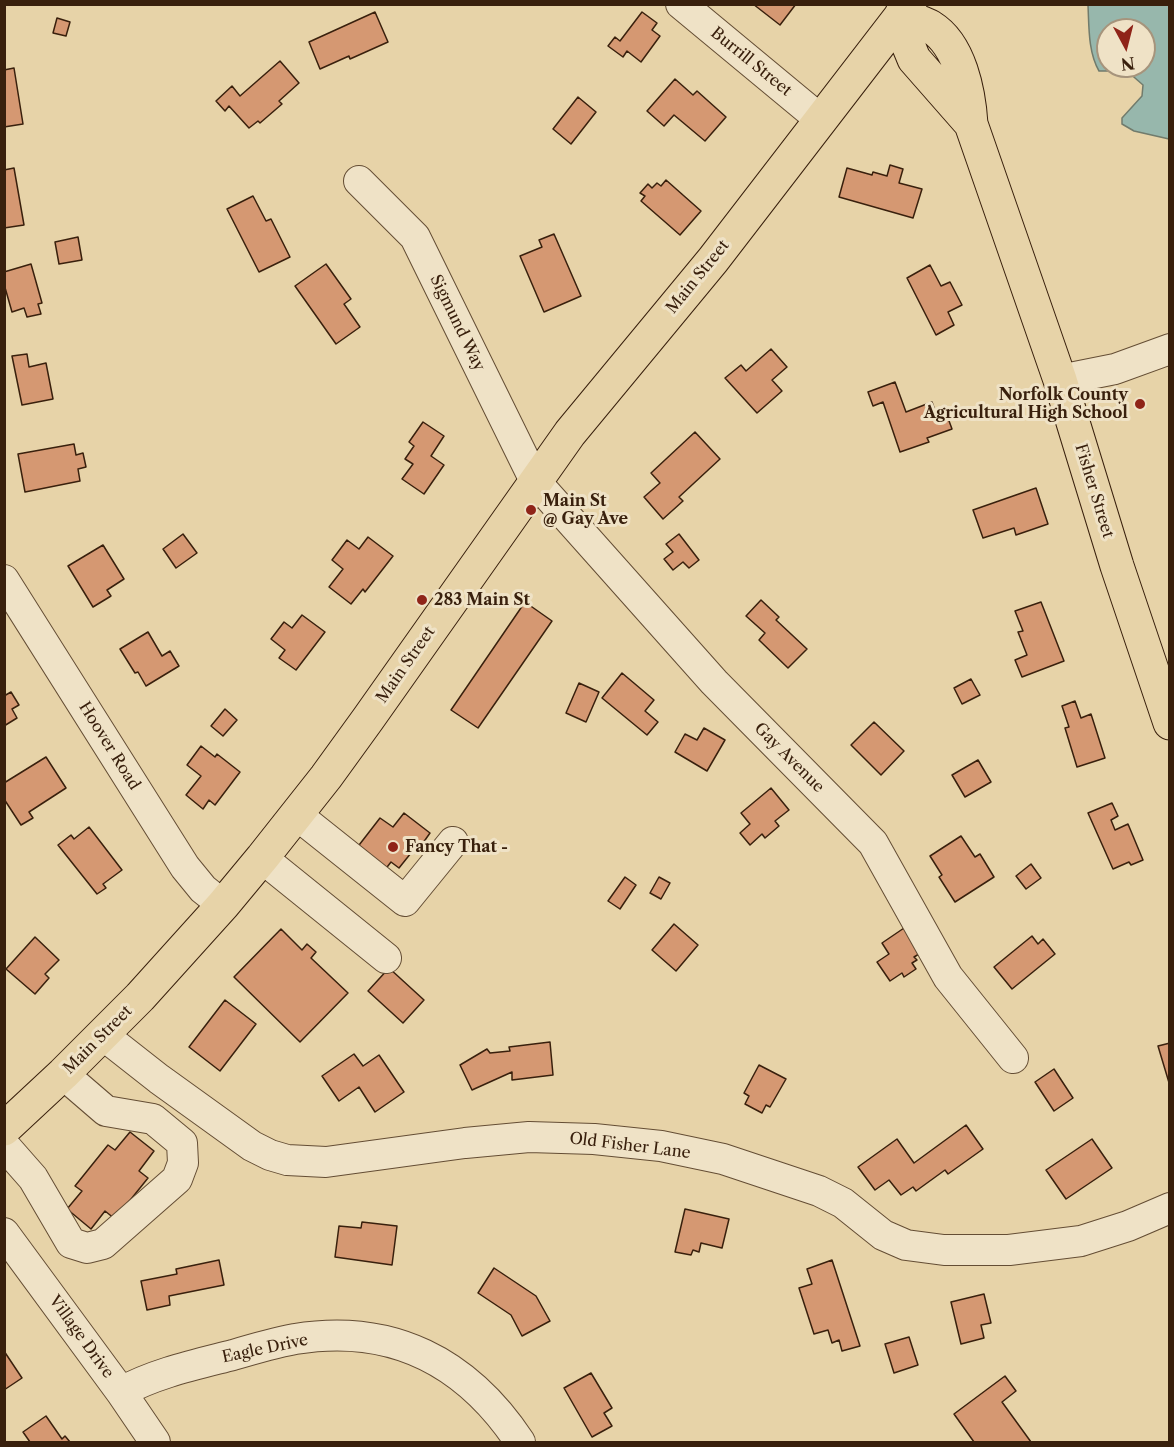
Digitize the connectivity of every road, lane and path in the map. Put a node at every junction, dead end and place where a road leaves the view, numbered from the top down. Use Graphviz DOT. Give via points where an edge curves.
graph roads {
  1 [pos="681,4"];
  2 [pos="905,10"];
  3 [pos="821,120"];
  4 [pos="359,180"];
  5 [pos="1170,349"];
  6 [pos="1060,380"];
  7 [pos="535,481"];
  8 [pos="4,580"];
  9 [pos="1170,723"];
  10 [pos="297,814"];
  11 [pos="453,842"];
  12 [pos="262,858"];
  13 [pos="223,905"];
  14 [pos="386,958"];
  15 [pos="103,1035"];
  16 [pos="1013,1058"];
  17 [pos="63,1074"];
  18 [pos="4,1129"];
  19 [pos="4,1146"];
  20 [pos="1170,1208"];
  21 [pos="4,1233"];
  22 [pos="121,1392"];
  23 [pos="155,1443"];
  24 [pos="520,1443"];
  1 -- 3 [label="street, Burrill Street"];
  2 -- 3 [label="main road, Main Street"];
  2 -- 6 [label="main road, Fisher Street" via="907,42 914,59 971,124"];
  3 -- 7 [label="main road, Main Street"];
  4 -- 7 [label="street, Sigmund Way" via="415,237"];
  5 -- 6 [label="street" via="1115,369"];
  6 -- 9 [label="main road, Fisher Street"];
  7 -- 10 [label="main road, Main Street"];
  7 -- 16 [label="street, Gay Avenue" via="714,682 873,843 948,977"];
  8 -- 13 [label="street, Hoover Road" via="184,867"];
  10 -- 11 [label="street" via="405,901"];
  10 -- 12 [label="main road, Main Street"];
  12 -- 13 [label="main road, Main Street"];
  12 -- 14 [label="street"];
  13 -- 15 [label="main road, Main Street"];
  15 -- 17 [label="main road, Main Street"];
  15 -- 20 [label="street, Old Fisher Lane" via="252,1146 287,1160 326,1162 529,1137 661,1146 723,1159 819,1191 843,1203 883,1235 906,1245 944,1250 1010,1250 1081,1241"];
  17 -- 18 [label="main road, Main Street"];
  17 -- 19 [label="street" via="106,1111 153,1119 182,1143 183,1163 177,1179 103,1244 87,1248 70,1243 33,1178"];
  21 -- 22 [label="street, Village Drive"];
  22 -- 23 [label="street, Village Drive"];
  22 -- 24 [label="street, Eagle Drive" via="164,1373 295,1339 373,1338 403,1345 453,1371 499,1413"];
}
